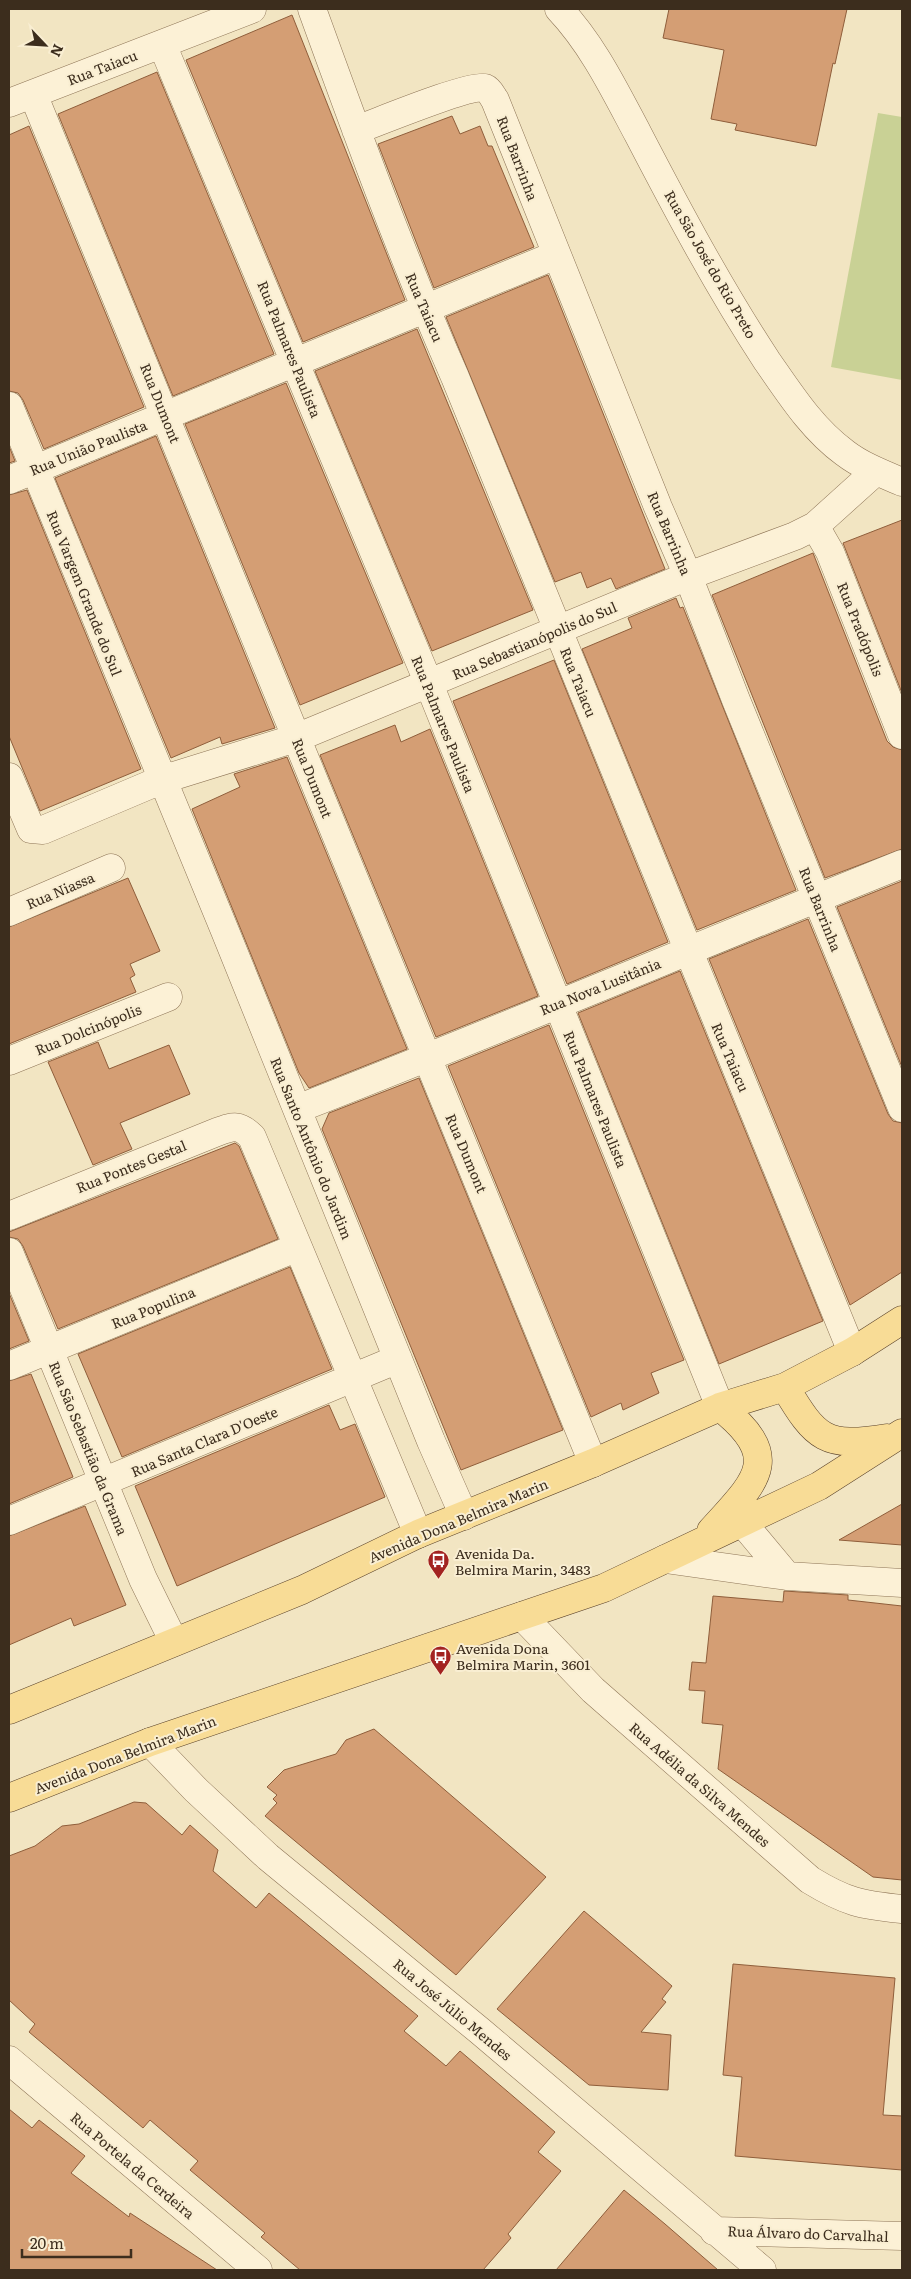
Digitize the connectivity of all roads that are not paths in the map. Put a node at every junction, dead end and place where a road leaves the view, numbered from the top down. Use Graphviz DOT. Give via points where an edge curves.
graph roads {
  1 [pos="252,9"];
  2 [pos="312,9"];
  3 [pos="559,9"];
  4 [pos="162,44"];
  5 [pos="21,99"];
  6 [pos="356,130"];
  7 [pos="556,255"];
  8 [pos="425,309"];
  9 [pos="296,362"];
  10 [pos="9,406"];
  11 [pos="166,415"];
  12 [pos="35,469"];
  13 [pos="876,471"];
  14 [pos="9,480"];
  15 [pos="902,482"];
  16 [pos="815,526"];
  17 [pos="688,576"];
  18 [pos="558,629"];
  19 [pos="429,684"];
  20 [pos="902,735"];
  21 [pos="296,738"];
  22 [pos="9,777"];
  23 [pos="161,780"];
  24 [pos="902,864"];
  25 [pos="111,868"];
  26 [pos="818,898"];
  27 [pos="9,912"];
  28 [pos="687,951"];
  29 [pos="168,997"];
  30 [pos="558,1003"];
  31 [pos="429,1058"];
  32 [pos="9,1061"];
  33 [pos="902,1108"];
  34 [pos="297,1109"];
  35 [pos="9,1216"];
  36 [pos="298,1247"];
  37 [pos="9,1252"];
  38 [pos="902,1320"];
  39 [pos="49,1350"];
  40 [pos="852,1352"];
  41 [pos="398,1359"];
  42 [pos="9,1366"];
  43 [pos="352,1378"];
  44 [pos="784,1387"];
  45 [pos="720,1407"];
  46 [pos="900,1435"];
  47 [pos="593,1463"];
  48 [pos="103,1482"];
  49 [pos="464,1516"];
  50 [pos="9,1521"];
  51 [pos="742,1522"];
  52 [pos="418,1534"];
  53 [pos="701,1541"];
  54 [pos="665,1559"];
  55 [pos="787,1576"];
  56 [pos="902,1583"];
  57 [pos="522,1616"];
  58 [pos="174,1642"];
  59 [pos="9,1710"];
  60 [pos="150,1742"];
  61 [pos="9,1798"];
  62 [pos="902,1909"];
  63 [pos="9,2060"];
  64 [pos="714,2231"];
  65 [pos="902,2236"];
  66 [pos="258,2270"];
  67 [pos="762,2270"];
  1 -- 4 [label="street, Rua Taiacu"];
  2 -- 6 [label="street, Rua Taiacu"];
  3 -- 13 [label="street, Rua São José do Rio Preto" via="608,78 745,328 790,394 824,435 845,454"];
  4 -- 5 [label="street, Rua Taiacu"];
  4 -- 9 [label="street, Rua Palmares Paulista"];
  5 -- 11 [label="street, Rua Dumont"];
  6 -- 7 [label="street, Rua Barrinha" via="464,91 488,90 495,100"];
  6 -- 8 [label="street, Rua Taiacu"];
  7 -- 8 [label="street, Rua União Paulista"];
  7 -- 17 [label="street, Rua Barrinha"];
  8 -- 9 [label="street, Rua União Paulista"];
  8 -- 18 [label="street, Rua Taiacu"];
  9 -- 11 [label="street, Rua União Paulista"];
  9 -- 19 [label="street, Rua Palmares Paulista"];
  10 -- 12 [label="street, Rua Vargem Grande do Sul"];
  11 -- 12 [label="street, Rua União Paulista"];
  11 -- 21 [label="street, Rua Dumont"];
  12 -- 14 [label="street, Rua União Paulista"];
  12 -- 23 [label="street, Rua Vargem Grande do Sul"];
  13 -- 15 [label="street, Rua São José do Rio Preto"];
  13 -- 16 [label="street, Rua Sebastianópolis do Sul"];
  16 -- 17 [label="street, Rua Sebastianópolis do Sul"];
  16 -- 20 [label="street, Rua Pradópolis" via="830,552"];
  17 -- 18 [label="street, Rua Sebastianópolis do Sul"];
  17 -- 26 [label="street, Rua Barrinha"];
  18 -- 19 [label="street, Rua Sebastianópolis do Sul"];
  18 -- 28 [label="street, Rua Taiacu"];
  19 -- 21 [label="street, Rua Sebastianópolis do Sul"];
  19 -- 30 [label="street, Rua Palmares Paulista"];
  21 -- 23 [label="street, Rua Sebastianópolis do Sul"];
  21 -- 31 [label="street, Rua Dumont"];
  22 -- 23 [label="street, Rua Sebastianópolis do Sul" via="31,829 35,830 43,830"];
  23 -- 34 [label="street, Rua Santo Antônio do Jardim"];
  24 -- 26 [label="street, Rua Nova Lusitânia"];
  25 -- 27 [label="street, Rua Niassa"];
  26 -- 28 [label="street, Rua Nova Lusitânia"];
  26 -- 33 [label="street, Rua Barrinha"];
  28 -- 30 [label="street, Rua Nova Lusitânia"];
  28 -- 40 [label="street, Rua Taiacu"];
  29 -- 32 [label="street, Rua Dolcinópolis"];
  30 -- 31 [label="street, Rua Nova Lusitânia"];
  30 -- 45 [label="street, Rua Palmares Paulista"];
  31 -- 34 [label="street, Rua Nova Lusitânia"];
  31 -- 47 [label="street, Rua Dumont"];
  34 -- 41 [label="street, Rua Santo Antônio do Jardim"];
  35 -- 36 [label="street, Rua Pontes Gestal" via="231,1127 243,1128 252,1137"];
  36 -- 39 [label="street, Rua Populina"];
  36 -- 43 [label="street"];
  37 -- 39 [label="street, Rua São Sebastião da Grama"];
  38 -- 40 [label="main road, Avenida Dona Belmira Marin"];
  39 -- 42 [label="street, Rua Populina"];
  39 -- 48 [label="street, Rua São Sebastião da Grama"];
  40 -- 44 [label="main road, Avenida Dona Belmira Marin"];
  41 -- 43 [label="street, Rua Santa Clara D'Oeste"];
  41 -- 49 [label="street, Rua Santo Antônio do Jardim"];
  43 -- 48 [label="street, Rua Santa Clara D'Oeste"];
  43 -- 52 [label="street"];
  44 -- 45 [label="main road, Avenida Dona Belmira Marin"];
  44 -- 46 [label="main road" via="814,1430 831,1438 854,1443"];
  45 -- 47 [label="main road, Avenida Dona Belmira Marin"];
  45 -- 53 [label="main road" via="739,1422 756,1443 759,1462 741,1498"];
  46 -- 51 [label="main road, Avenida Dona Belmira Marin" via="819,1486"];
  47 -- 49 [label="main road, Avenida Dona Belmira Marin"];
  48 -- 50 [label="street, Rua Santa Clara D'Oeste"];
  48 -- 58 [label="street, Rua São Sebastião da Grama" via="143,1579"];
  49 -- 52 [label="main road, Avenida Dona Belmira Marin"];
  51 -- 53 [label="main road, Avenida Dona Belmira Marin"];
  51 -- 55 [label="street"];
  52 -- 58 [label="main road, Avenida Dona Belmira Marin" via="302,1590"];
  53 -- 54 [label="main road, Avenida Dona Belmira Marin"];
  54 -- 55 [label="street"];
  54 -- 57 [label="main road, Avenida Dona Belmira Marin" via="604,1588"];
  55 -- 56 [label="street"];
  57 -- 60 [label="main road, Avenida Dona Belmira Marin"];
  57 -- 62 [label="street, Rua Adélia da Silva Mendes" via="593,1690 810,1880 855,1903"];
  58 -- 59 [label="main road, Avenida Dona Belmira Marin"];
  60 -- 61 [label="main road, Avenida Dona Belmira Marin"];
  60 -- 64 [label="street, Rua José Júlio Mendes" via="268,1857 480,2031"];
  63 -- 66 [label="street, Rua Portela da Cerdeira"];
  64 -- 65 [label="street, Rua Álvaro do Carvalhal"];
  64 -- 67 [label="street, Rua José Júlio Mendes"];
}
